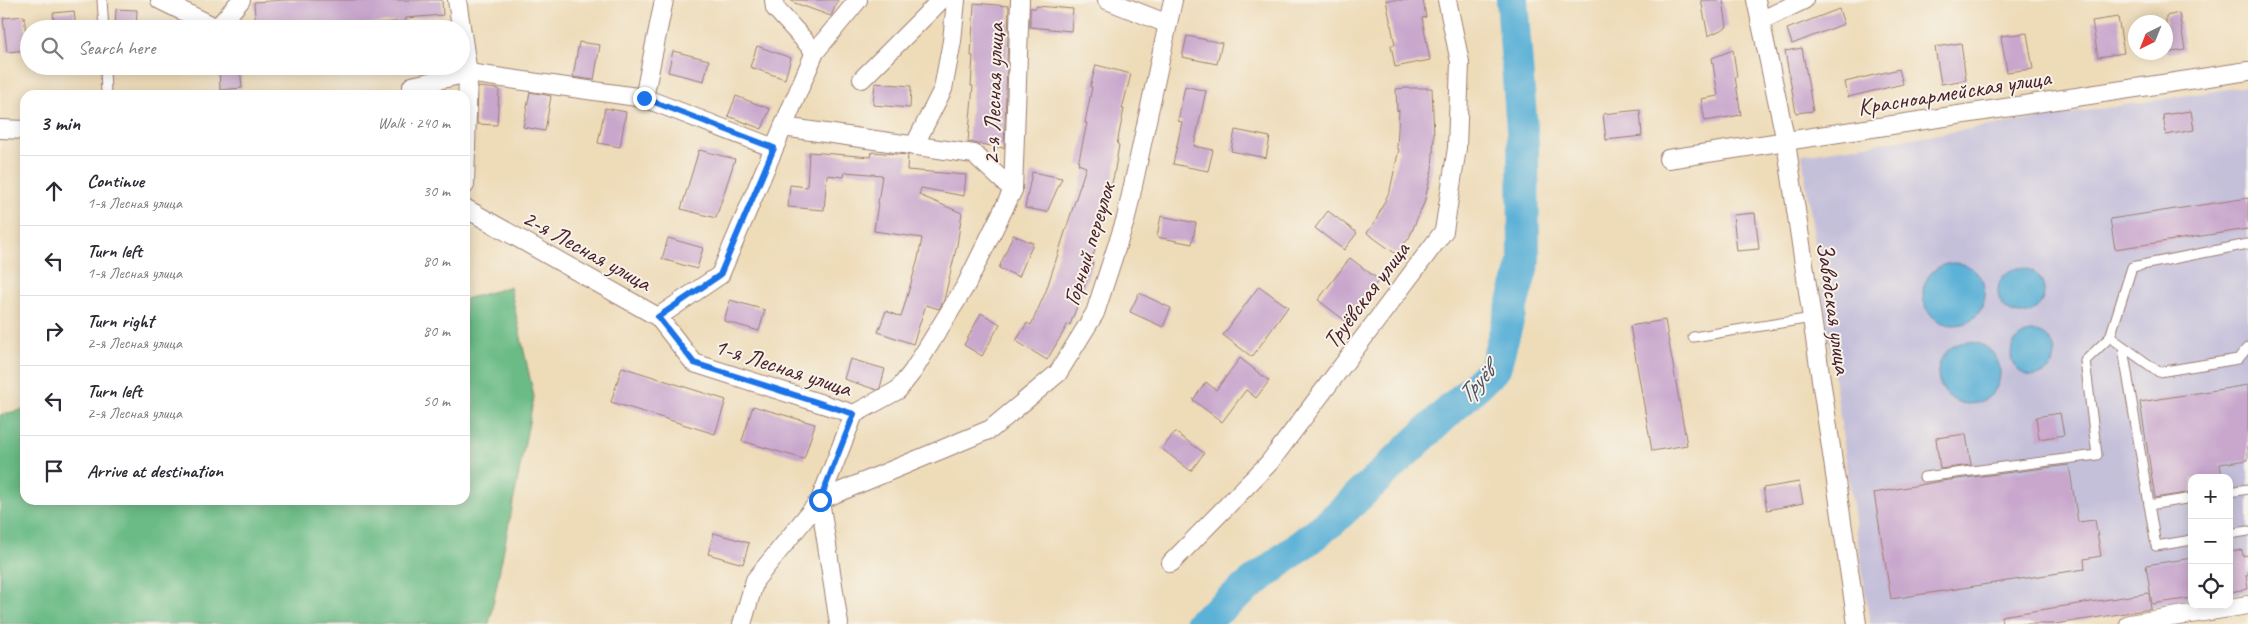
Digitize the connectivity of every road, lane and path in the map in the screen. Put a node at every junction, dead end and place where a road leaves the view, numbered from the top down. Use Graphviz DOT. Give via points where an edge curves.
graph roads {
  1 [pos="102,0"];
  2 [pos="160,0"];
  3 [pos="241,0"];
  4 [pos="457,0"];
  5 [pos="664,0"];
  6 [pos="774,0"];
  7 [pos="858,0"];
  8 [pos="941,0"];
  9 [pos="956,0"];
  10 [pos="1020,0"];
  11 [pos="1107,0"];
  12 [pos="1173,0"];
  13 [pos="1447,0"];
  14 [pos="1756,0"];
  15 [pos="1804,0"];
  16 [pos="103,20"];
  17 [pos="201,20"];
  18 [pos="225,20"];
  19 [pos="460,20"];
  20 [pos="1760,21"];
  21 [pos="1168,24"];
  22 [pos="815,52"];
  23 [pos="2248,71"];
  24 [pos="470,73"];
  25 [pos="105,75"];
  26 [pos="459,75"];
  27 [pos="468,75"];
  28 [pos="862,79"];
  29 [pos="106,90"];
  30 [pos="412,90"];
  31 [pos="468,90"];
  32 [pos="644,98"];
  33 [pos="783,127"];
  34 [pos="0,129"];
  35 [pos="20,130"];
  36 [pos="1786,142"];
  37 [pos="914,146"];
  38 [pos="774,148"];
  39 [pos="1668,160"];
  40 [pos="1013,190"];
  41 [pos="470,211"];
  42 [pos="2248,244"];
  43 [pos="658,317"];
  44 [pos="1812,318"];
  45 [pos="1693,337"];
  46 [pos="2110,338"];
  47 [pos="2248,347"];
  48 [pos="2123,349"];
  49 [pos="854,414"];
  50 [pos="1924,477"];
  51 [pos="2248,489"];
  52 [pos="2233,491"];
  53 [pos="2188,499"];
  54 [pos="820,500"];
  55 [pos="2149,505"];
  56 [pos="2248,531"];
  57 [pos="2233,533"];
  58 [pos="2188,541"];
  59 [pos="1171,563"];
  60 [pos="2248,605"];
  61 [pos="742,624"];
  62 [pos="839,624"];
  63 [pos="1856,624"];
  64 [pos="2129,624"];
  1 -- 16 [label="lane"];
  2 -- 17 [label="street"];
  3 -- 18 [label="street"];
  4 -- 19 [label="street"];
  5 -- 32 [label="street"];
  6 -- 22 [label="street" via="775,8"];
  7 -- 22 [label="street, 2-я Лесная улица"];
  8 -- 28 [label="street"];
  9 -- 37 [label="street, 2-я Лесная улица" via="943,88"];
  10 -- 40 [label="street, 2-я Лесная улица"];
  11 -- 21 [label="street"];
  12 -- 21 [label="street, Горный переулок"];
  13 -- 59 [label="street, Труёвская улица" via="1460,62 1457,148 1444,231 1270,463"];
  14 -- 20 [label="street, Заводская улица"];
  15 -- 20 [label="street"];
  20 -- 36 [label="street, Заводская улица"];
  21 -- 54 [label="street, Горный переулок" via="1126,218 1095,314 1058,374 992,429"];
  22 -- 33 [label="street, 2-я Лесная улица"];
  23 -- 36 [label="street, Красноармейская улица"];
  24 -- 32 [label="street"];
  25 -- 29 [label="lane"];
  26 -- 30 [label="street" via="412,86"];
  27 -- 31 [label="street"];
  32 -- 38 [label="street"];
  33 -- 37 [label="street, 2-я Лесная улица"];
  33 -- 38 [label="street, 2-я Лесная улица"];
  34 -- 35 [label="street"];
  36 -- 39 [label="street, Красноармейская улица"];
  36 -- 44 [label="street, Заводская улица"];
  37 -- 40 [label="street, 2-я Лесная улица" via="974,154"];
  38 -- 43 [label="street, 2-я Лесная улица" via="720,275"];
  40 -- 49 [label="street, 2-я Лесная улица" via="966,285 913,371 898,390"];
  41 -- 43 [label="street, 2-я Лесная улица"];
  42 -- 46 [label="lane" via="2132,267"];
  43 -- 49 [label="street, 1-я Лесная улица" via="694,363"];
  44 -- 45 [label="lane"];
  44 -- 63 [label="street, Заводская улица"];
  46 -- 48 [label="lane"];
  46 -- 50 [label="lane" via="2085,361 2097,455"];
  47 -- 48 [label="lane" via="2238,359 2159,372"];
  48 -- 55 [label="lane"];
  49 -- 54 [label="street, 1-я Лесная улица"];
  51 -- 52 [label="lane"];
  53 -- 55 [label="lane"];
  54 -- 61 [label="street, 1-я Лесная улица" via="755,580"];
  54 -- 62 [label="street"];
  55 -- 58 [label="lane" via="2156,546"];
  56 -- 57 [label="lane"];
  60 -- 64 [label="street"];
}
